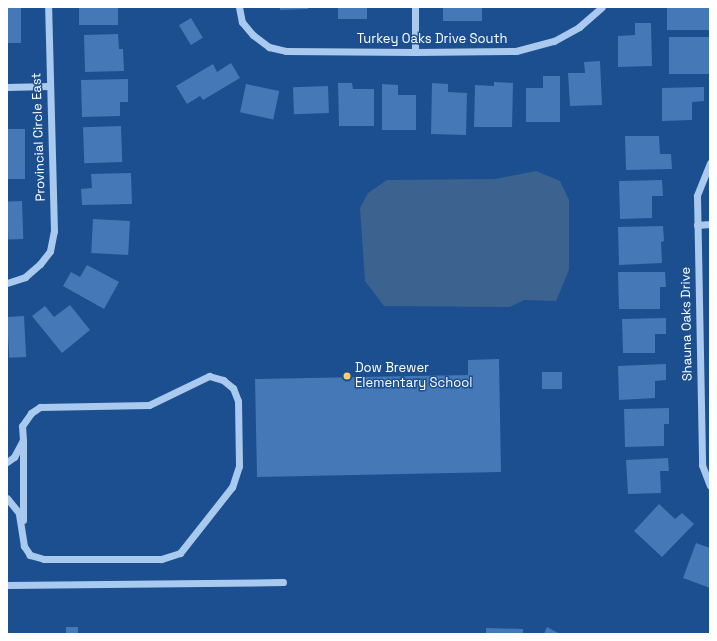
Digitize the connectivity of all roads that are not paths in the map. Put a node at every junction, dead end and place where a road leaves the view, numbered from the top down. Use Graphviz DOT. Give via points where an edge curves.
graph roads {
  1 [pos="48,7"];
  2 [pos="239,7"];
  3 [pos="415,7"];
  4 [pos="602,7"];
  5 [pos="415,52"];
  6 [pos="49,86"];
  7 [pos="7,87"];
  8 [pos="710,163"];
  9 [pos="710,224"];
  10 [pos="697,225"];
  11 [pos="7,283"];
  12 [pos="23,440"];
  13 [pos="7,462"];
  14 [pos="710,486"];
  15 [pos="7,498"];
  16 [pos="23,531"];
  17 [pos="283,582"];
  18 [pos="7,585"];
  1 -- 6 [label="street, Provincial Circle East"];
  2 -- 5 [label="street, Turkey Oaks Drive South" via="242,22 253,35 269,47 286,51"];
  3 -- 5 [label="street"];
  4 -- 5 [label="street, Turkey Oaks Drive South" via="579,27 554,41 516,51"];
  6 -- 7 [label="street"];
  6 -- 11 [label="street, Provincial Circle East" via="54,231 50,251 40,264 25,276"];
  8 -- 10 [label="street, Shauna Oaks Drive" via="697,196"];
  9 -- 10 [label="street"];
  10 -- 14 [label="street, Shauna Oaks Drive" via="702,465"];
  12 -- 13 [label="street" via="14,457"];
  12 -- 16 [label="street"];
  12 -- 16 [label="street" via="22,426 31,412 40,407 149,405 209,376 223,380 232,388 238,400 239,466 232,487 180,553 161,559 44,560 30,555 24,546"];
  15 -- 16 [label="street" via="19,513"];
  17 -- 18 [label="street"];
}
